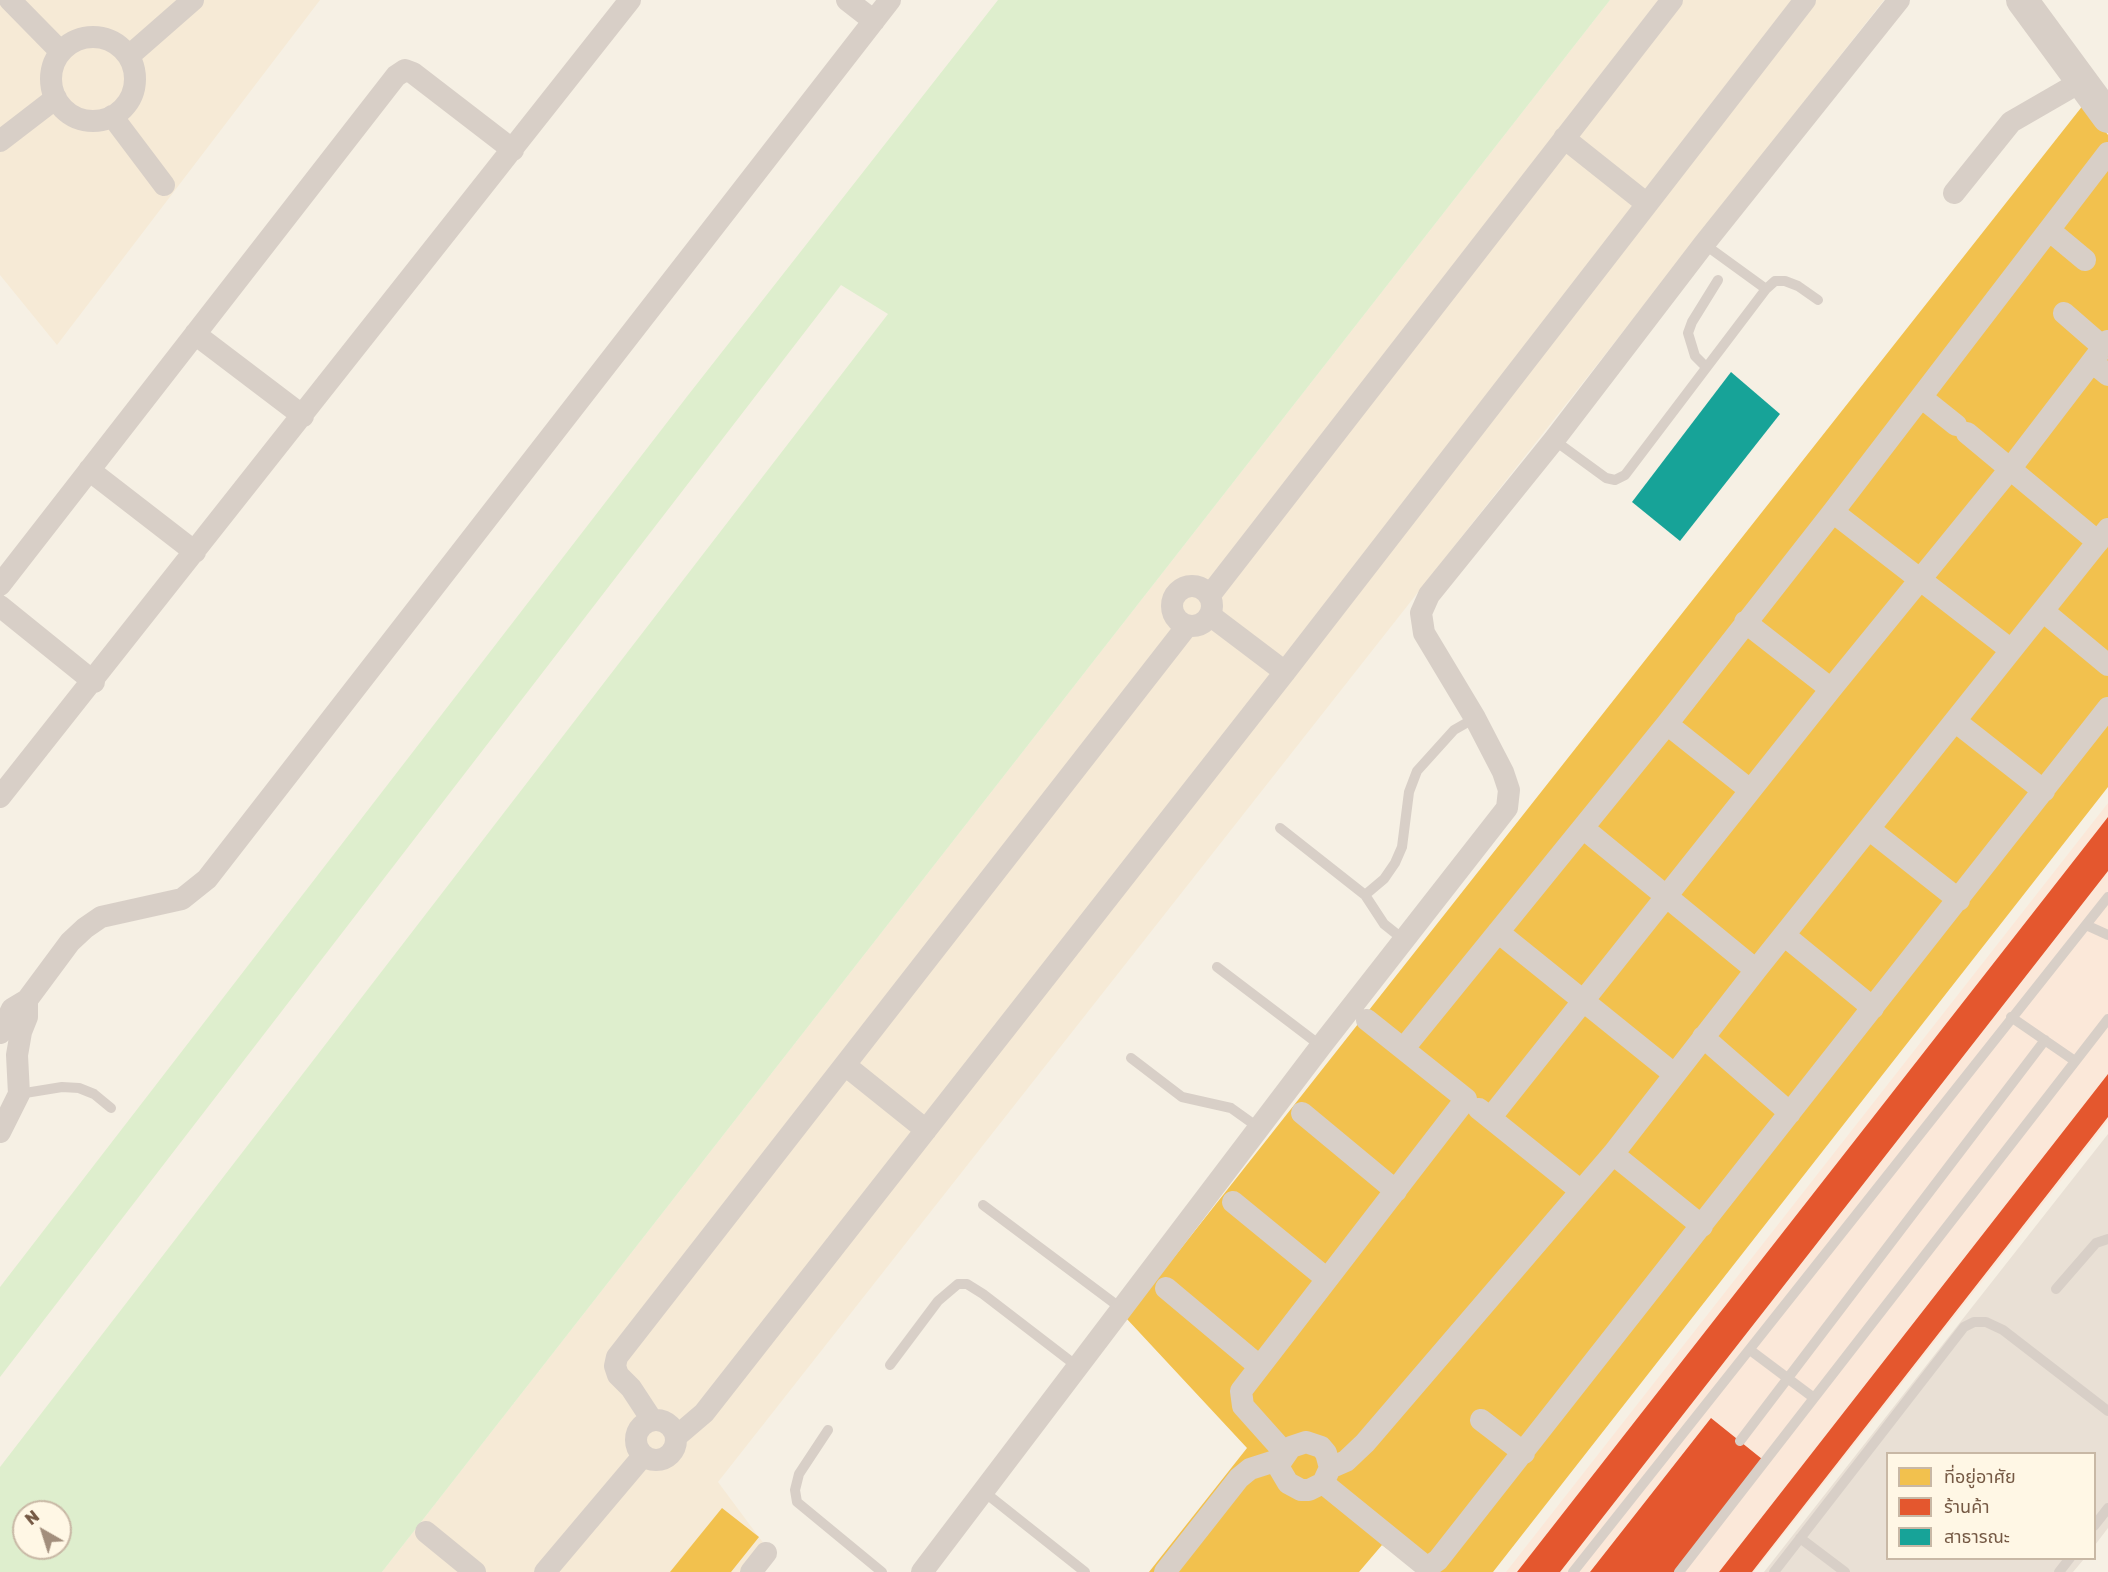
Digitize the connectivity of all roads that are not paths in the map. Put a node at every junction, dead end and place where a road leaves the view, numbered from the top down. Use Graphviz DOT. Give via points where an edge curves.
graph roads {
  1 [pos="10,0"];
  2 [pos="193,0"];
  3 [pos="630,0"];
  4 [pos="847,0"];
  5 [pos="890,0"];
  6 [pos="1672,0"];
  7 [pos="1805,0"];
  8 [pos="1899,0"];
  9 [pos="2022,0"];
  10 [pos="874,21"];
  11 [pos="61,52"];
  12 [pos="129,56"];
  13 [pos="2082,81"];
  14 [pos="56,98"];
  15 [pos="112,116"];
  16 [pos="2108,117"];
  17 [pos="1564,138"];
  18 [pos="0,141"];
  19 [pos="513,150"];
  20 [pos="2108,153"];
  21 [pos="164,185"];
  22 [pos="1953,194"];
  23 [pos="1647,204"];
  24 [pos="2049,230"];
  25 [pos="1704,244"];
  26 [pos="2085,260"];
  27 [pos="1718,280"];
  28 [pos="1766,289"];
  29 [pos="1818,300"];
  30 [pos="2064,313"];
  31 [pos="195,334"];
  32 [pos="2103,356"];
  33 [pos="1706,367"];
  34 [pos="1921,397"];
  35 [pos="303,416"];
  36 [pos="1554,440"];
  37 [pos="2010,469"];
  38 [pos="89,470"];
  39 [pos="1833,512"];
  40 [pos="2103,536"];
  41 [pos="195,552"];
  42 [pos="1918,580"];
  43 [pos="0,585"];
  44 [pos="0,606"];
  45 [pos="1210,606"];
  46 [pos="2043,611"];
  47 [pos="1745,622"];
  48 [pos="1187,626"];
  49 [pos="2011,650"];
  50 [pos="2108,665"];
  51 [pos="1285,672"];
  52 [pos="94,682"];
  53 [pos="1831,689"];
  54 [pos="2108,708"];
  55 [pos="1475,718"];
  56 [pos="1955,721"];
  57 [pos="1667,724"];
  58 [pos="1750,790"];
  59 [pos="2044,791"];
  60 [pos="0,797"];
  61 [pos="1280,828"];
  62 [pos="1583,828"];
  63 [pos="1869,829"];
  64 [pos="1365,895"];
  65 [pos="1668,897"];
  66 [pos="2108,897"];
  67 [pos="1959,900"];
  68 [pos="2086,925"];
  69 [pos="1498,932"];
  70 [pos="1784,935"];
  71 [pos="2108,935"];
  72 [pos="1404,940"];
  73 [pos="1217,967"];
  74 [pos="1756,970"];
  75 [pos="27,1000"];
  76 [pos="1585,1002"];
  77 [pos="1873,1008"];
  78 [pos="2011,1017"];
  79 [pos="2108,1019"];
  80 [pos="1367,1020"];
  81 [pos="0,1033"];
  82 [pos="1703,1037"];
  83 [pos="2044,1040"];
  84 [pos="1321,1046"];
  85 [pos="1404,1048"];
  86 [pos="1131,1058"];
  87 [pos="2075,1061"];
  88 [pos="845,1065"];
  89 [pos="1674,1074"];
  90 [pos="1466,1099"];
  91 [pos="111,1108"];
  92 [pos="6,1112"];
  93 [pos="1302,1113"];
  94 [pos="1790,1113"];
  95 [pos="1491,1118"];
  96 [pos="1259,1128"];
  97 [pos="926,1130"];
  98 [pos="1613,1154"];
  99 [pos="1396,1191"];
  100 [pos="1581,1191"];
  101 [pos="1233,1202"];
  102 [pos="983,1205"];
  103 [pos="1702,1226"];
  104 [pos="2108,1239"];
  105 [pos="1327,1279"];
  106 [pos="1166,1288"];
  107 [pos="2056,1288"];
  108 [pos="1122,1309"];
  109 [pos="1750,1350"];
  110 [pos="890,1365"];
  111 [pos="1078,1366"];
  112 [pos="1259,1366"];
  113 [pos="1788,1379"];
  114 [pos="1814,1398"];
  115 [pos="2108,1411"];
  116 [pos="652,1420"];
  117 [pos="1481,1420"];
  118 [pos="828,1430"];
  119 [pos="677,1436"];
  120 [pos="1740,1441"];
  121 [pos="1524,1453"];
  122 [pos="643,1456"];
  123 [pos="1280,1457"];
  124 [pos="1327,1476"];
  125 [pos="983,1491"];
  126 [pos="2108,1508"];
  127 [pos="2096,1523"];
  128 [pos="426,1532"];
  129 [pos="1800,1538"];
  130 [pos="766,1553"];
  131 [pos="2068,1560"];
  132 [pos="475,1572"];
  133 [pos="545,1572"];
  134 [pos="751,1572"];
  135 [pos="882,1572"];
  136 [pos="922,1572"];
  137 [pos="1086,1572"];
  138 [pos="1166,1572"];
  139 [pos="1573,1572"];
  140 [pos="1679,1572"];
  141 [pos="1774,1572"];
  142 [pos="1845,1572"];
  143 [pos="2059,1572"];
  1 -- 11 [label="street"];
  2 -- 12 [label="street"];
  3 -- 19 [label="street"];
  4 -- 10 [label="street"];
  5 -- 10 [label="street"];
  6 -- 17 [label="street"];
  7 -- 23 [label="street"];
  8 -- 25 [label="street"];
  9 -- 13 [label="street"];
  10 -- 75 [label="street" via="207,879 182,899 101,917 70,942"];
  11 -- 12 [label="street" via="88,37 118,44"];
  11 -- 14 [label="street" via="53,67 51,83"];
  12 -- 15 [label="street" via="135,69 132,96"];
  13 -- 16 [label="street"];
  13 -- 22 [label="street" via="2011,122"];
  14 -- 15 [label="street" via="66,111 80,118 96,121"];
  14 -- 18 [label="street"];
  15 -- 21 [label="street"];
  17 -- 23 [label="street"];
  17 -- 45 [label="street"];
  19 -- 31 [label="street" via="405,70 396,76"];
  19 -- 35 [label="street"];
  20 -- 24 [label="street"];
  23 -- 51 [label="street"];
  24 -- 26 [label="street"];
  24 -- 34 [label="street"];
  25 -- 28 [label="lane"];
  25 -- 36 [label="street"];
  27 -- 33 [label="lane" via="1688,333 1695,356"];
  28 -- 29 [label="lane" via="1775,281 1785,281"];
  28 -- 33 [label="lane"];
  30 -- 32 [label="street"];
  31 -- 35 [label="street"];
  31 -- 38 [label="street"];
  32 -- 37 [label="street"];
  33 -- 36 [label="lane" via="1625,475 1615,480 1606,478"];
  34 -- 37 [label="street"];
  34 -- 39 [label="street"];
  35 -- 41 [label="street"];
  36 -- 55 [label="street" via="1429,596 1421,613 1424,633"];
  37 -- 40 [label="street"];
  37 -- 42 [label="street"];
  38 -- 41 [label="street"];
  38 -- 43 [label="street"];
  39 -- 42 [label="street"];
  39 -- 47 [label="street"];
  40 -- 46 [label="street"];
  41 -- 52 [label="street"];
  42 -- 49 [label="street"];
  42 -- 53 [label="street"];
  44 -- 52 [label="street"];
  45 -- 48 [label="street" via="1198,626"];
  45 -- 48 [label="street" via="1196,586 1176,594 1172,600 1173,614"];
  45 -- 51 [label="street"];
  46 -- 49 [label="street"];
  46 -- 50 [label="street"];
  47 -- 53 [label="street"];
  47 -- 57 [label="street"];
  48 -- 88 [label="street"];
  49 -- 56 [label="street"];
  51 -- 97 [label="street"];
  52 -- 60 [label="street"];
  53 -- 58 [label="street"];
  54 -- 59 [label="street"];
  55 -- 64 [label="lane" via="1454,730 1417,771 1409,792 1402,847 1384,879"];
  55 -- 72 [label="street" via="1503,772 1509,790 1507,808"];
  56 -- 59 [label="street"];
  56 -- 63 [label="street"];
  57 -- 58 [label="street"];
  57 -- 62 [label="street"];
  58 -- 65 [label="street"];
  59 -- 67 [label="street"];
  61 -- 64 [label="lane"];
  62 -- 65 [label="street"];
  62 -- 69 [label="street"];
  63 -- 67 [label="street"];
  63 -- 70 [label="street"];
  64 -- 72 [label="lane" via="1384,924"];
  65 -- 74 [label="street"];
  65 -- 76 [label="street"];
  66 -- 68 [label="lane"];
  67 -- 77 [label="street"];
  68 -- 71 [label="lane"];
  68 -- 78 [label="lane"];
  69 -- 76 [label="street"];
  69 -- 85 [label="street"];
  70 -- 74 [label="street"];
  70 -- 77 [label="street"];
  72 -- 84 [label="street"];
  73 -- 84 [label="lane"];
  74 -- 82 [label="street"];
  75 -- 81 [label="street" via="12,1009"];
  75 -- 92 [label="street" via="27,1017"];
  76 -- 89 [label="street"];
  76 -- 95 [label="street"];
  77 -- 94 [label="street"];
  78 -- 83 [label="lane"];
  78 -- 109 [label="lane"];
  79 -- 87 [label="lane"];
  80 -- 85 [label="street"];
  82 -- 89 [label="street"];
  82 -- 94 [label="street"];
  83 -- 87 [label="lane"];
  83 -- 113 [label="lane"];
  84 -- 96 [label="street"];
  85 -- 90 [label="street"];
  86 -- 96 [label="lane" via="1182,1097 1231,1108"];
  87 -- 114 [label="lane"];
  88 -- 97 [label="street"];
  88 -- 116 [label="street" via="617,1357 618,1374"];
  89 -- 98 [label="street"];
  90 -- 95 [label="street"];
  90 -- 99 [label="street"];
  91 -- 92 [label="lane" via="80,1088 62,1087"];
  93 -- 99 [label="street"];
  94 -- 103 [label="street"];
  95 -- 100 [label="street"];
  96 -- 108 [label="street"];
  97 -- 119 [label="street" via="704,1413"];
  98 -- 100 [label="street"];
  98 -- 103 [label="street"];
  99 -- 105 [label="street"];
  100 -- 124 [label="street" via="1365,1443"];
  101 -- 105 [label="street"];
  102 -- 108 [label="lane"];
  103 -- 121 [label="street"];
  104 -- 107 [label="lane" via="2096,1243"];
  105 -- 112 [label="street"];
  106 -- 112 [label="street"];
  108 -- 111 [label="street"];
  109 -- 113 [label="lane"];
  109 -- 139 [label="lane"];
  110 -- 111 [label="lane" via="938,1301 958,1284 968,1284"];
  111 -- 125 [label="street"];
  112 -- 123 [label="street" via="1241,1391 1240,1399"];
  113 -- 114 [label="lane"];
  113 -- 120 [label="lane"];
  114 -- 140 [label="lane"];
  115 -- 129 [label="lane" via="2003,1330 1986,1323 1964,1327"];
  116 -- 119 [label="street" via="665,1422"];
  116 -- 122 [label="street" via="637,1433 636,1444"];
  117 -- 121 [label="street"];
  118 -- 135 [label="lane" via="799,1474 797,1502"];
  119 -- 122 [label="street" via="677,1444 667,1458 659,1461"];
  121 -- 124 [label="street" via="1454,1543 1431,1565 1424,1565"];
  122 -- 133 [label="street"];
  123 -- 124 [label="street" via="1288,1483 1294,1488 1310,1490"];
  123 -- 124 [label="street" via="1298,1443 1314,1443 1326,1453"];
  123 -- 138 [label="street" via="1239,1478"];
  125 -- 136 [label="street"];
  125 -- 137 [label="lane"];
  126 -- 127 [label="lane"];
  128 -- 132 [label="street"];
  129 -- 141 [label="lane"];
  129 -- 142 [label="lane"];
  130 -- 134 [label="street"];
  131 -- 143 [label="lane"];
}
